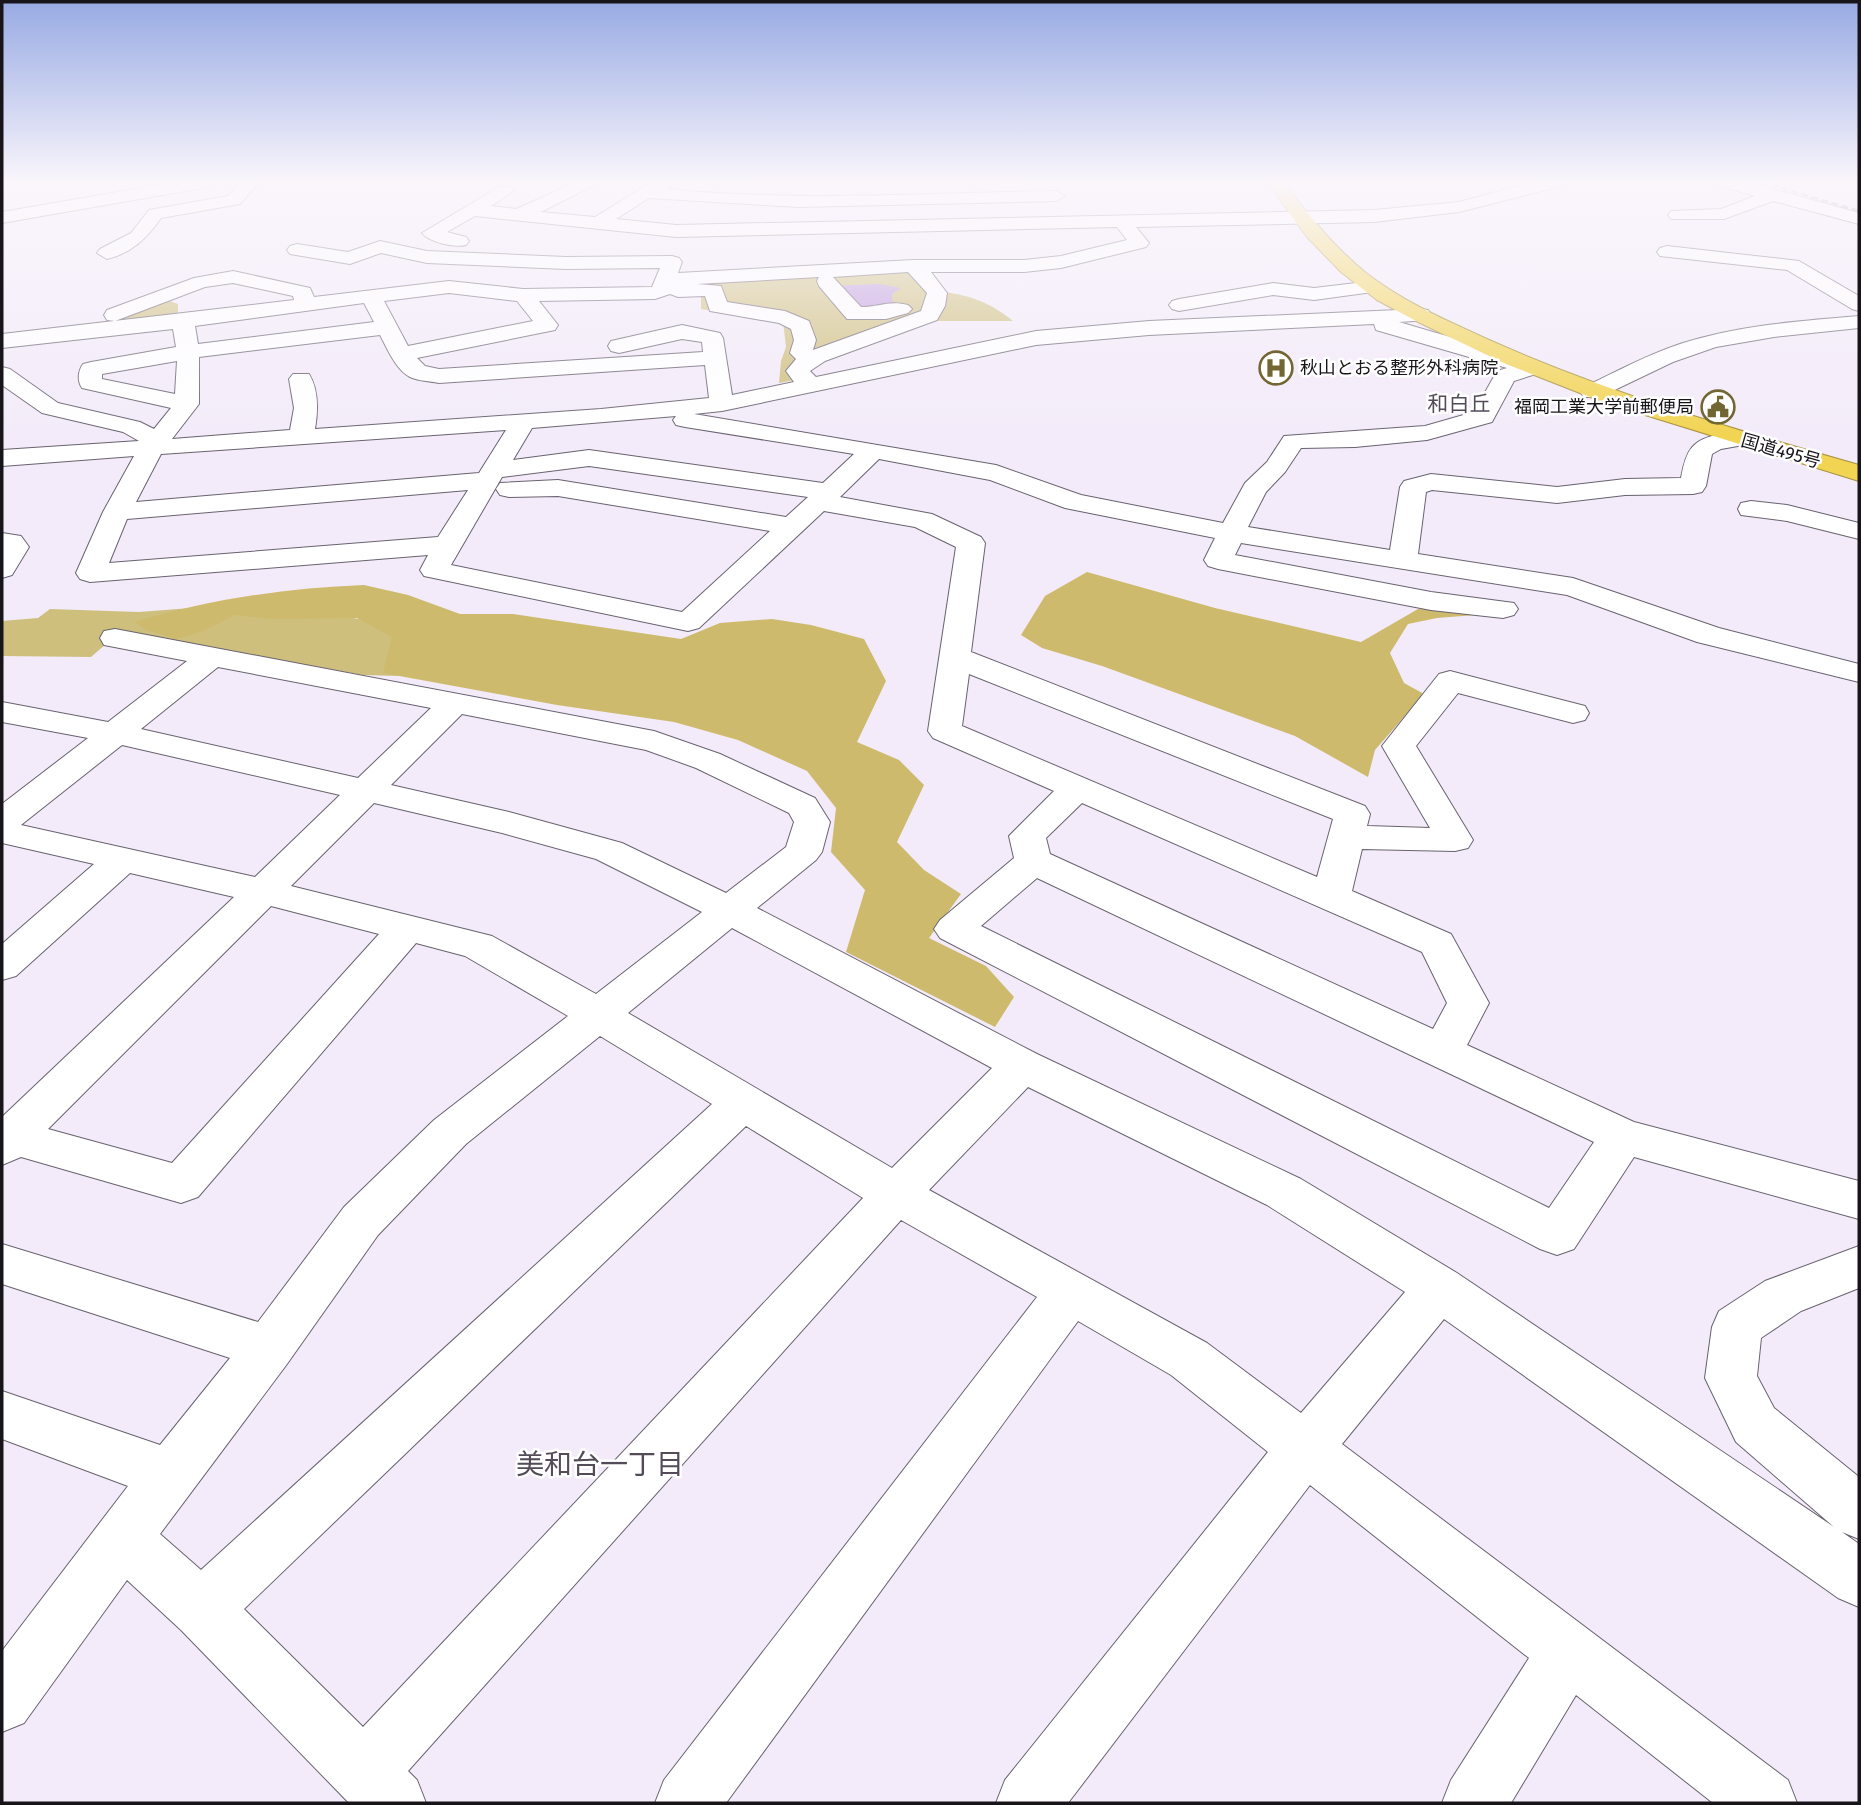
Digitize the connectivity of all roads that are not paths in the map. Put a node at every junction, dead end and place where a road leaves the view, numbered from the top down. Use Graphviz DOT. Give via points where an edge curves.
graph roads {
  1 [pos="456,266"];
  2 [pos="670,266"];
  3 [pos="958,266"];
  4 [pos="975,266"];
  5 [pos="1030,266"];
  6 [pos="1349,266"];
  7 [pos="1794,266"];
  8 [pos="918,270"];
  9 [pos="662,286"];
  10 [pos="449,287"];
  11 [pos="815,287"];
  12 [pos="1375,288"];
  13 [pos="523,295"];
  14 [pos="371,296"];
  15 [pos="1179,304"];
  16 [pos="305,305"];
  17 [pos="1859,305"];
  18 [pos="932,312"];
  19 [pos="1420,315"];
  20 [pos="1341,320"];
  21 [pos="183,321"];
  22 [pos="1859,322"];
  23 [pos="801,326"];
  24 [pos="389,327"];
  25 [pos="99,331"];
  26 [pos="2,341"];
  27 [pos="188,352"];
  28 [pos="401,355"];
  29 [pos="812,358"];
  30 [pos="1531,368"];
  31 [pos="2,374"];
  32 [pos="301,379"];
  33 [pos="810,385"];
  34 [pos="1592,392"];
  35 [pos="187,404"];
  36 [pos="722,404"];
  37 [pos="601,416"];
  38 [pos="524,421"];
  39 [pos="301,437"];
  40 [pos="1740,439"];
  41 [pos="154,444"];
  42 [pos="873,451"];
  43 [pos="2,458"];
  44 [pos="1859,473"];
  45 [pos="489,479"];
  46 [pos="825,497"];
  47 [pos="1751,509"];
  48 [pos="117,512"];
  49 [pos="791,526"];
  50 [pos="1859,531"];
  51 [pos="1232,533"];
  52 [pos="2,541"];
  53 [pos="447,545"];
  54 [pos="1403,559"];
  55 [pos="2,569"];
  56 [pos="1503,609"];
  57 [pos="115,638"];
  58 [pos="213,656"];
  59 [pos="955,657"];
  60 [pos="1859,673"];
  61 [pos="456,703"];
  62 [pos="2,712"];
  63 [pos="1573,713"];
  64 [pos="115,733"];
  65 [pos="1076,789"];
  66 [pos="366,790"];
  67 [pos="2,822"];
  68 [pos="2,832"];
  69 [pos="1346,837"];
  70 [pos="123,859"];
  71 [pos="1033,861"];
  72 [pos="263,891"];
  73 [pos="1331,897"];
  74 [pos="731,911"];
  75 [pos="407,928"];
  76 [pos="2,966"];
  77 [pos="597,1014"];
  78 [pos="1442,1053"];
  79 [pos="1022,1065"];
  80 [pos="744,1101"];
  81 [pos="1623,1136"];
  82 [pos="5,1139"];
  83 [pos="896,1194"];
  84 [pos="1859,1200"];
  85 [pos="2,1264"];
  86 [pos="1859,1266"];
  87 [pos="1439,1288"];
  88 [pos="1072,1291"];
  89 [pos="269,1348"];
  90 [pos="2,1415"];
  91 [pos="1306,1447"];
  92 [pos="170,1475"];
  93 [pos="1859,1512"];
  94 [pos="124,1540"];
  95 [pos="1854,1559"];
  96 [pos="202,1609"];
  97 [pos="1568,1652"];
  98 [pos="2,1701"];
  99 [pos="379,1788"];
  100 [pos="687,1803"];
  101 [pos="1028,1803"];
  102 [pos="1474,1803"];
  103 [pos="1765,1803"];
  1 -- 10 [label="street"];
  2 -- 9 [label="street"];
  3 -- 8 [label="street"];
  4 -- 5 [label="street"];
  6 -- 12 [label="highway, 国道495号"];
  7 -- 17 [label="street"];
  8 -- 11 [label="street"];
  8 -- 18 [label="street" via="935,284"];
  9 -- 11 [label="street"];
  9 -- 13 [label="street"];
  9 -- 23 [label="street" via="714,290 717,307 785,317"];
  10 -- 13 [label="street"];
  10 -- 14 [label="street"];
  11 -- 18 [label="street" via="829,286 855,314 886,313 890,308"];
  11 -- 23 [label="street" via="817,319"];
  12 -- 15 [label="street" via="1314,294 1273,289"];
  12 -- 19 [label="highway, 国道495号"];
  12 -- 20 [label="street" via="1385,301 1380,307"];
  13 -- 28 [label="street" via="547,325"];
  14 -- 16 [label="street"];
  14 -- 24 [label="street"];
  16 -- 21 [label="street"];
  16 -- 25 [label="street" via="303,292 233,277 201,282 106,318"];
  18 -- 29 [label="street" via="924,319"];
  19 -- 20 [label="street"];
  19 -- 30 [label="highway, 国道495号"];
  20 -- 30 [label="street" via="1405,329"];
  20 -- 33 [label="street" via="1036,338"];
  21 -- 25 [label="street"];
  21 -- 27 [label="street"];
  22 -- 34 [label="street" via="1801,326 1707,343"];
  23 -- 29 [label="street" via="805,340 801,353"];
  24 -- 27 [label="street"];
  24 -- 28 [label="street"];
  25 -- 26 [label="street"];
  27 -- 35 [label="street"];
  27 -- 35 [label="street" via="91,369 90,383"];
  28 -- 36 [label="street" via="417,372 439,376 715,358"];
  29 -- 33 [label="street" via="797,371"];
  30 -- 34 [label="highway, 国道495号"];
  30 -- 51 [label="street" via="1505,376 1483,417 1427,433 1293,440 1276,467 1254,489"];
  31 -- 41 [label="street" via="50,408 131,427"];
  32 -- 39 [label="street" via="306,408"];
  33 -- 36 [label="street"];
  34 -- 40 [label="highway, 国道495号"];
  35 -- 41 [label="street"];
  36 -- 37 [label="street"];
  37 -- 38 [label="street"];
  37 -- 42 [label="street" via="628,424 690,420"];
  38 -- 39 [label="street"];
  38 -- 45 [label="street"];
  39 -- 41 [label="street"];
  40 -- 44 [label="highway, 国道495号"];
  40 -- 54 [label="street" via="1710,443 1698,453 1693,486 1557,495 1430,482 1413,487"];
  41 -- 43 [label="street"];
  41 -- 48 [label="street"];
  42 -- 46 [label="street"];
  42 -- 51 [label="street" via="996,473 1074,502"];
  45 -- 46 [label="street" via="589,458"];
  45 -- 48 [label="street"];
  45 -- 49 [label="street" via="531,490 558,488"];
  45 -- 53 [label="street"];
  46 -- 49 [label="street"];
  46 -- 59 [label="street" via="922,520 971,543"];
  47 -- 50 [label="street"];
  48 -- 53 [label="street" via="90,573"];
  49 -- 53 [label="street" via="688,622 434,570"];
  51 -- 54 [label="street"];
  51 -- 56 [label="street" via="1218,560 1432,601"];
  52 -- 55 [label="street" via="15,547"];
  54 -- 60 [label="street" via="1573,587 1708,635"];
  57 -- 58 [label="street"];
  58 -- 61 [label="street"];
  58 -- 64 [label="street"];
  59 -- 65 [label="street" via="945,731"];
  59 -- 69 [label="street" via="1352,814"];
  61 -- 66 [label="street"];
  61 -- 74 [label="street" via="654,741 802,806 812,821 803,852"];
  62 -- 64 [label="street"];
  63 -- 69 [label="street" via="1450,681 1399,746 1455,840"];
  64 -- 66 [label="street"];
  64 -- 67 [label="street"];
  65 -- 71 [label="street" via="1027,836"];
  65 -- 73 [label="street"];
  66 -- 72 [label="street"];
  66 -- 74 [label="street" via="609,851"];
  68 -- 70 [label="street"];
  69 -- 73 [label="street"];
  70 -- 72 [label="street"];
  70 -- 76 [label="street"];
  71 -- 78 [label="street"];
  71 -- 81 [label="street" via="954,929 1557,1235"];
  72 -- 75 [label="street"];
  72 -- 82 [label="street"];
  73 -- 78 [label="street" via="1437,943 1468,1003"];
  74 -- 77 [label="street"];
  74 -- 79 [label="street"];
  75 -- 77 [label="street" via="478,946"];
  75 -- 82 [label="street" via="181,1184"];
  77 -- 80 [label="street"];
  77 -- 89 [label="street" via="450,1132 361,1221"];
  78 -- 81 [label="street"];
  79 -- 83 [label="street"];
  79 -- 87 [label="street" via="1284,1192"];
  80 -- 83 [label="street"];
  80 -- 96 [label="street"];
  81 -- 84 [label="street"];
  83 -- 88 [label="street"];
  83 -- 99 [label="street"];
  85 -- 89 [label="street"];
  86 -- 93 [label="street" via="1783,1296 1737,1327 1731,1378 1755,1425"];
  87 -- 91 [label="street"];
  87 -- 95 [label="street"];
  88 -- 91 [label="street" via="1189,1359"];
  88 -- 100 [label="street"];
  89 -- 92 [label="street"];
  90 -- 92 [label="street"];
  91 -- 97 [label="street"];
  91 -- 101 [label="street"];
  92 -- 94 [label="street"];
  94 -- 96 [label="street"];
  94 -- 98 [label="street"];
  96 -- 99 [label="street"];
  97 -- 102 [label="street"];
  97 -- 103 [label="street"];
}
